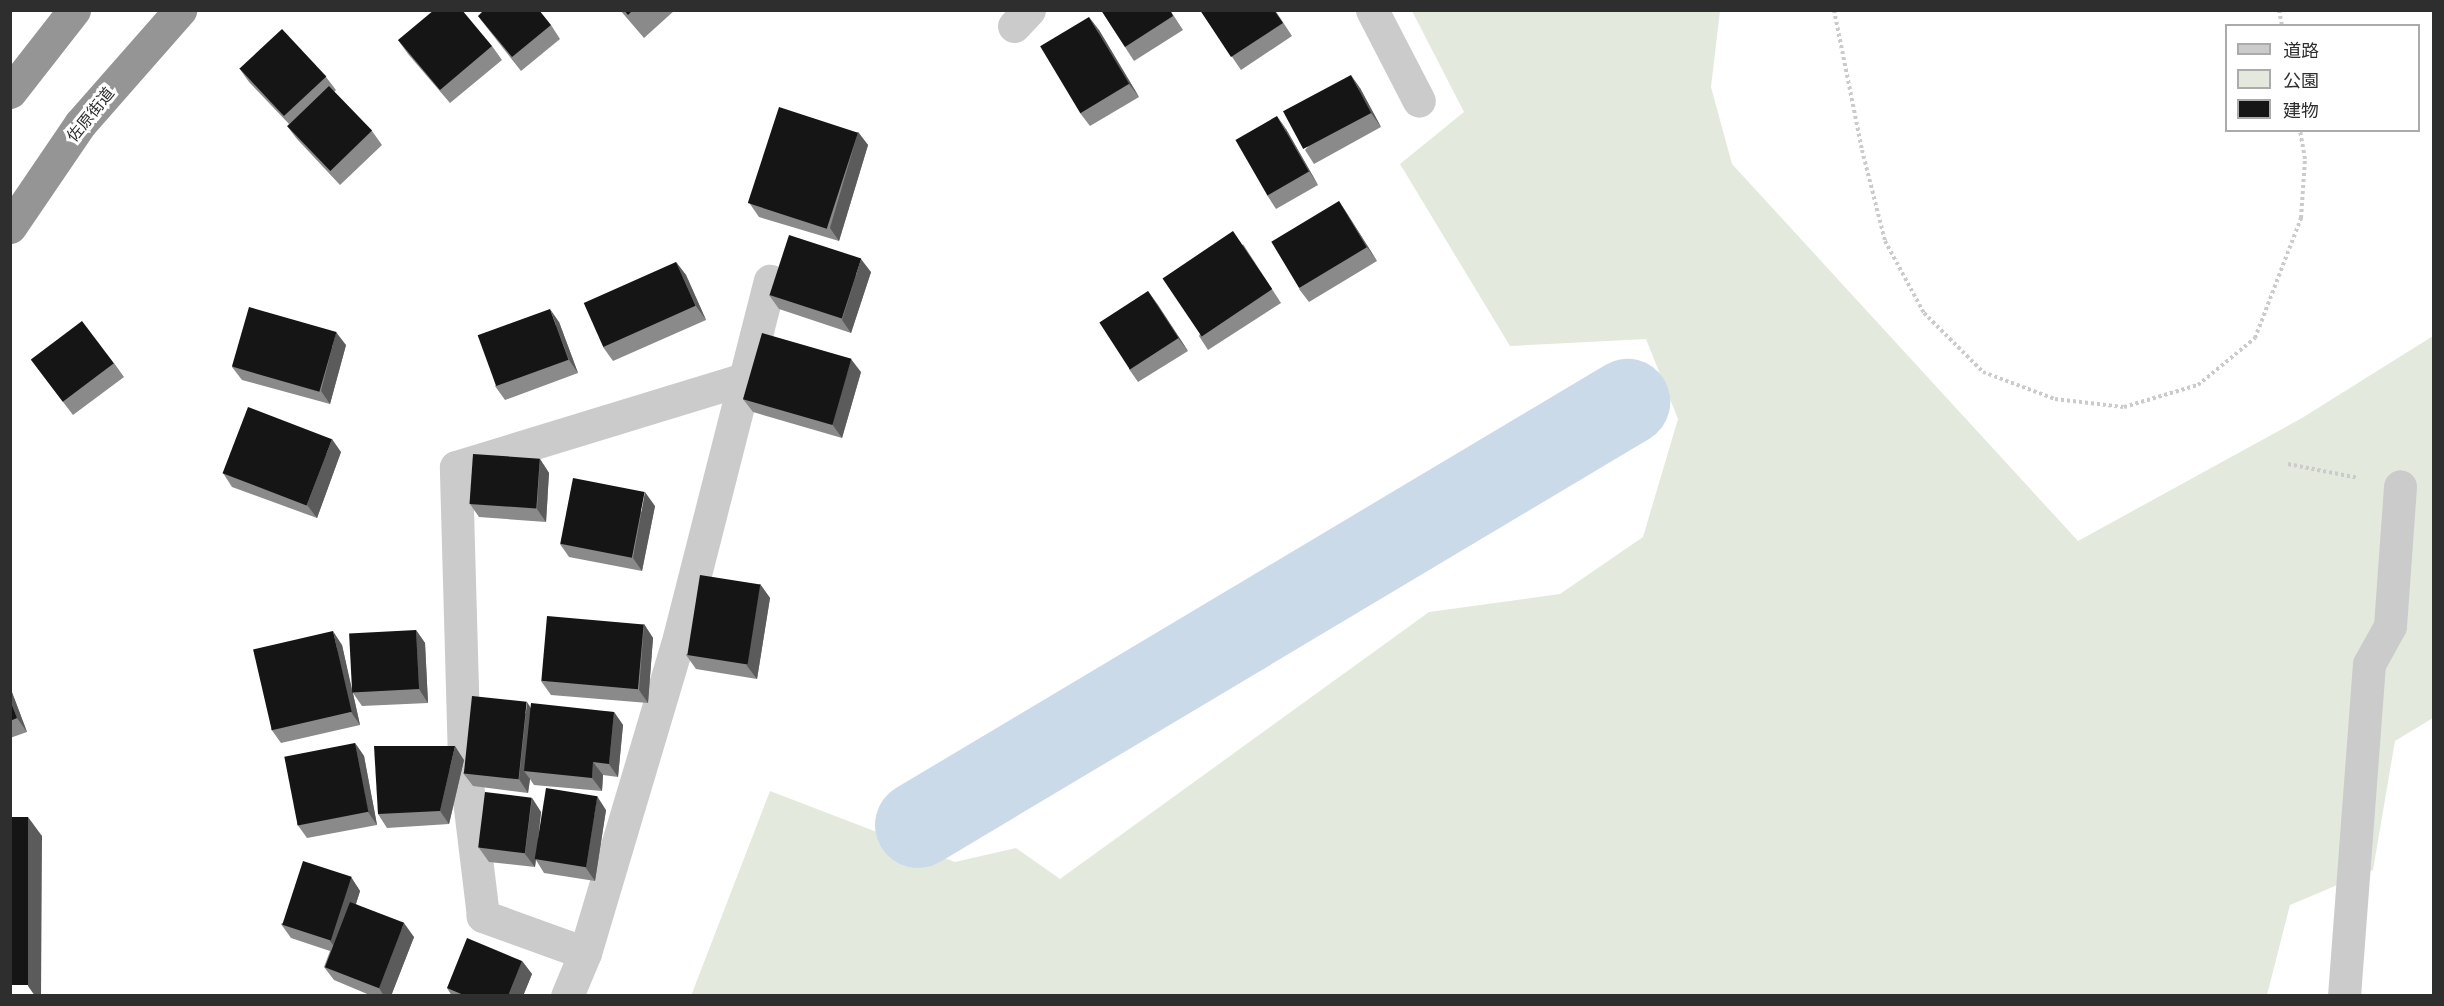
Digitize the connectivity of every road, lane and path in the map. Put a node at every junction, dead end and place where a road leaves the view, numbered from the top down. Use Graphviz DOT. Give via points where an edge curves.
graph roads {
  1 [pos="74,10"];
  2 [pos="180,10"];
  3 [pos="1372,10"];
  4 [pos="1834,10"];
  5 [pos="10,92"];
  6 [pos="1419,100"];
  7 [pos="2300,132"];
  8 [pos="10,227"];
  9 [pos="770,281"];
  10 [pos="744,379"];
  11 [pos="2400,486"];
  12 [pos="585,953"];
  13 [pos="567,996"];
  14 [pos="2344,996"];
  1 -- 5 [label="highway"];
  2 -- 8 [label="highway, 佐原街道" via="80,124"];
  3 -- 6 [label="street"];
  4 -- 7 [label="path" via="1862,150 1886,241 1924,313 1983,372 2055,399 2124,407 2198,385 2255,338 2301,218 2306,159"];
  9 -- 10 [label="street"];
  10 -- 12 [label="street" via="678,645"];
  10 -- 12 [label="street" via="456,467 464,760 483,916"];
  11 -- 14 [label="street" via="2390,626 2369,664"];
  12 -- 13 [label="street"];
}
